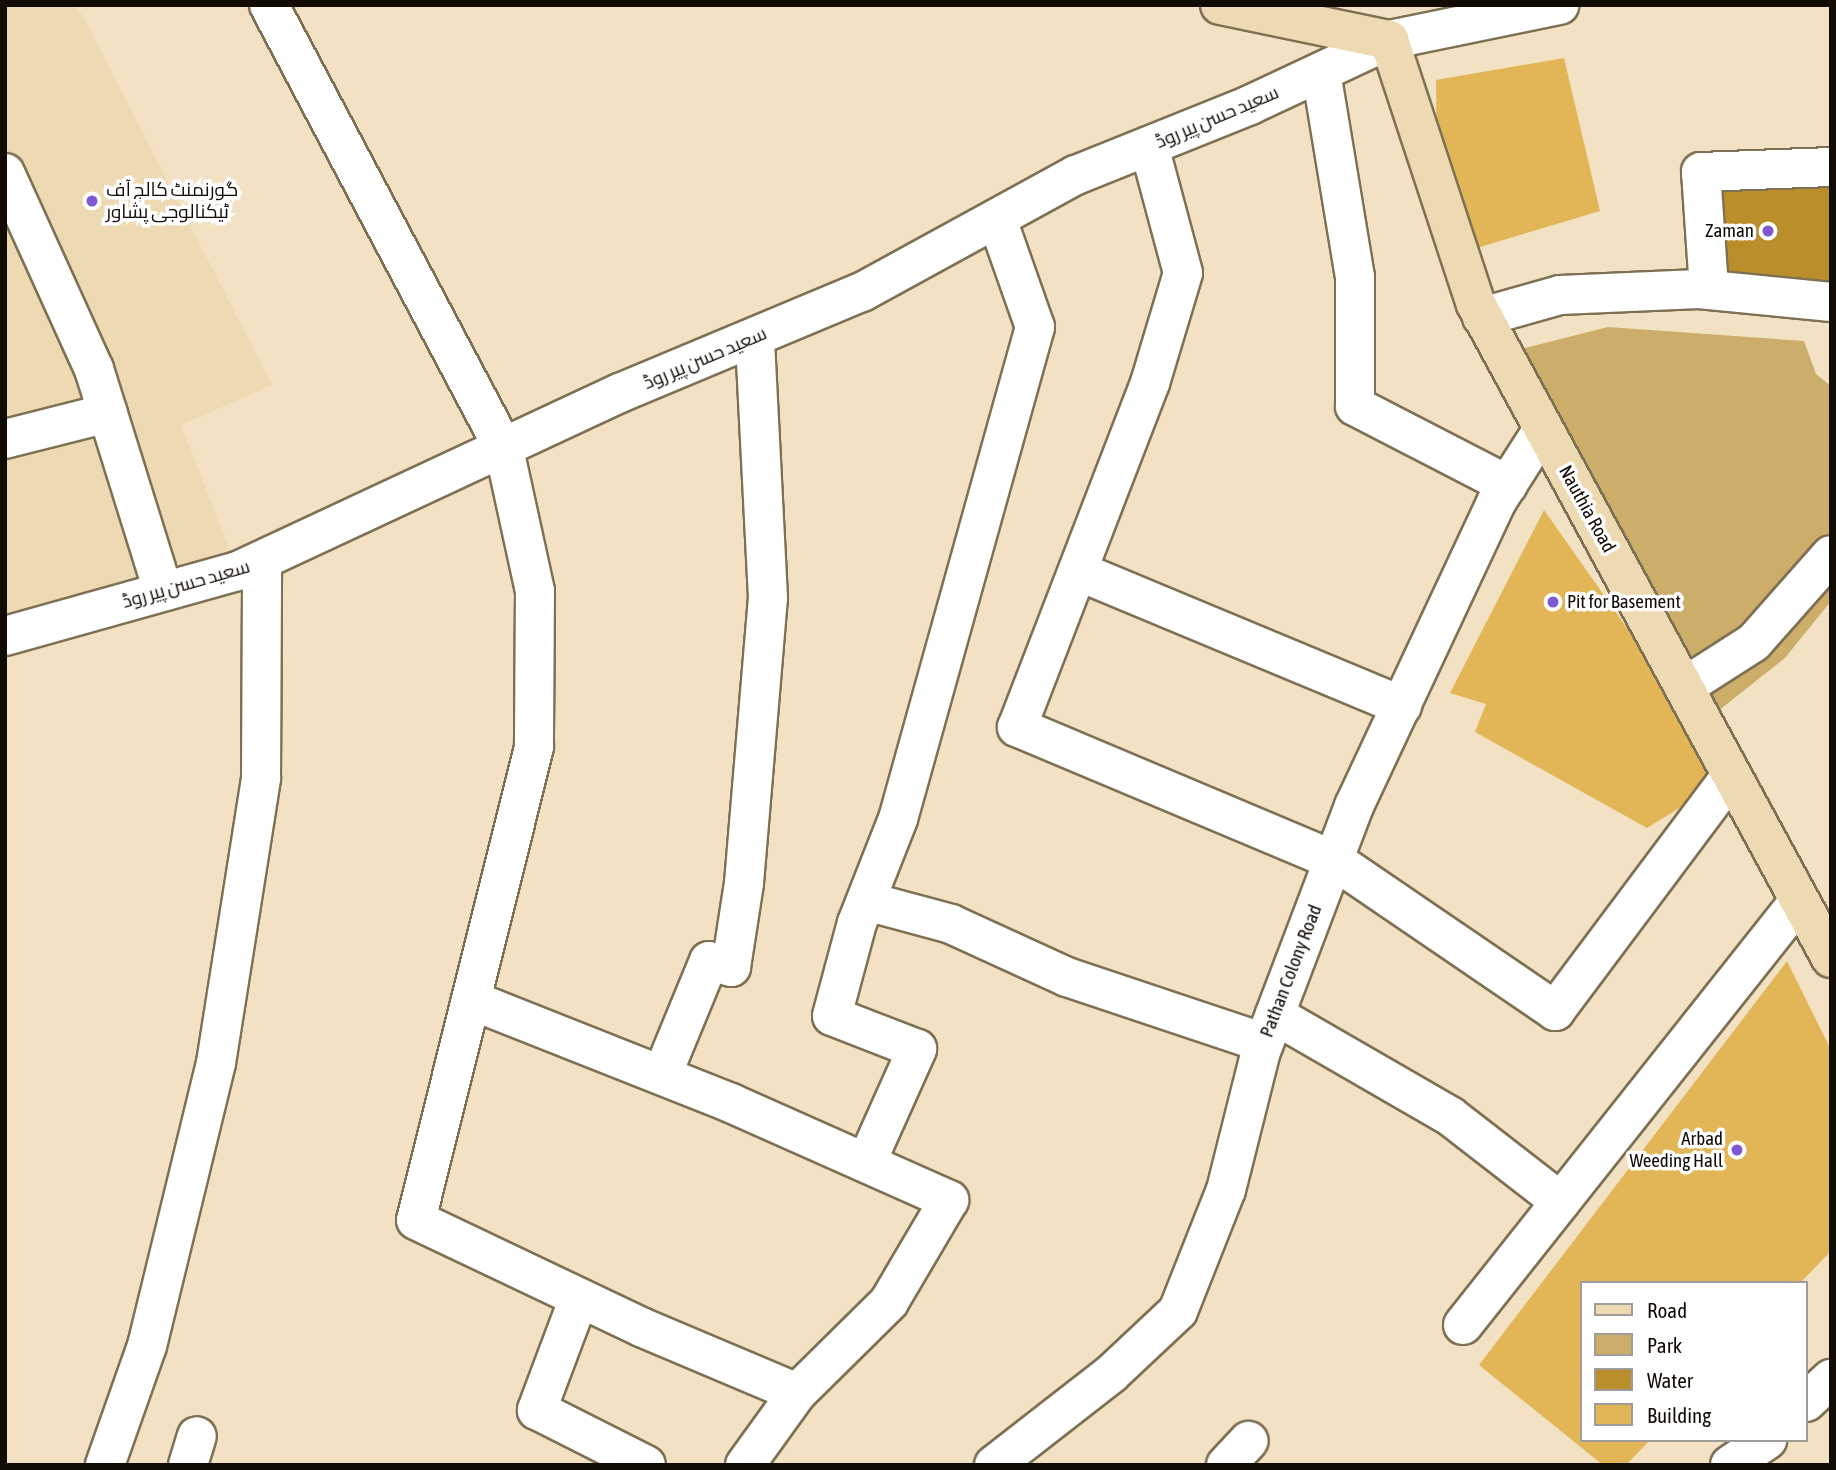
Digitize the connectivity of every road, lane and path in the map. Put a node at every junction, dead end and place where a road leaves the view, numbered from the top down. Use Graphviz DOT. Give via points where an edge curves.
graph roads {
  1 [pos="269,5"];
  2 [pos="1559,5"];
  3 [pos="1231,6"];
  4 [pos="1389,40"];
  5 [pos="1321,72"];
  6 [pos="1149,146"];
  7 [pos="1831,167"];
  8 [pos="5,173"];
  9 [pos="997,219"];
  10 [pos="1709,289"];
  11 [pos="1831,302"];
  12 [pos="1482,317"];
  13 [pos="755,337"];
  14 [pos="108,413"];
  15 [pos="1543,429"];
  16 [pos="5,439"];
  17 [pos="504,449"];
  18 [pos="1508,485"];
  19 [pos="1831,555"];
  20 [pos="262,561"];
  21 [pos="1077,571"];
  22 [pos="163,591"];
  23 [pos="5,636"];
  24 [pos="1684,687"];
  25 [pos="1402,706"];
  26 [pos="1731,776"];
  27 [pos="1334,860"];
  28 [pos="866,901"];
  29 [pos="1799,901"];
  30 [pos="1831,958"];
  31 [pos="471,1000"];
  32 [pos="1269,1029"];
  33 [pos="662,1075"];
  34 [pos="867,1161"];
  35 [pos="1561,1202"];
  36 [pos="579,1298"];
  37 [pos="1464,1325"];
  38 [pos="1831,1379"];
  39 [pos="797,1393"];
  40 [pos="1808,1400"];
  41 [pos="1764,1442"];
  42 [pos="105,1465"];
  43 [pos="646,1465"];
  44 [pos="745,1465"];
  45 [pos="994,1465"];
  46 [pos="1730,1465"];
  1 -- 17 [label="street"];
  2 -- 4 [label="street, سعید حسن پیر روڈ"];
  3 -- 4 [label="main road"];
  4 -- 5 [label="street, سعید حسن پیر روڈ"];
  4 -- 12 [label="main road, Nauthia Road"];
  5 -- 6 [label="street, سعید حسن پیر روڈ"];
  5 -- 18 [label="street" via="1355,277 1355,406"];
  6 -- 9 [label="street, سعید حسن پیر روڈ" via="1076,175"];
  6 -- 21 [label="street" via="1183,274 1150,383"];
  7 -- 10 [label="street" via="1701,172"];
  8 -- 14 [label="street" via="94,369"];
  9 -- 13 [label="street, سعید حسن پیر روڈ" via="862,292"];
  9 -- 28 [label="street" via="1035,327 898,819"];
  10 -- 11 [label="street"];
  10 -- 12 [label="street" via="1560,295"];
  12 -- 15 [label="main road, Nauthia Road"];
  13 -- 17 [label="street, سعید حسن پیر روڈ"];
  13 -- 33 [label="street" via="768,597 744,883 731,967 709,961"];
  14 -- 16 [label="street"];
  14 -- 22 [label="street"];
  15 -- 18 [label="street, Pathan Colony Road"];
  15 -- 24 [label="main road, Nauthia Road"];
  17 -- 20 [label="street, سعید حسن پیر روڈ"];
  17 -- 31 [label="street" via="535,591 534,747"];
  18 -- 25 [label="street, Pathan Colony Road"];
  19 -- 24 [label="street" via="1754,642"];
  20 -- 22 [label="street, سعید حسن پیر روڈ"];
  20 -- 42 [label="street" via="261,778 216,1063 147,1346"];
  21 -- 25 [label="street"];
  21 -- 27 [label="street" via="1017,727"];
  22 -- 23 [label="street, سعید حسن پیر روڈ"];
  24 -- 26 [label="main road, Nauthia Road"];
  25 -- 27 [label="street, Pathan Colony Road"];
  26 -- 27 [label="street" via="1555,1010"];
  26 -- 29 [label="main road, Nauthia Road"];
  27 -- 32 [label="street, Pathan Colony Road"];
  28 -- 32 [label="street" via="951,924 1067,977"];
  28 -- 34 [label="street" via="832,1016 917,1049"];
  29 -- 30 [label="main road, Nauthia Road"];
  29 -- 35 [label="street"];
  31 -- 33 [label="street"];
  31 -- 36 [label="street" via="416,1220"];
  32 -- 35 [label="street" via="1450,1116"];
  32 -- 45 [label="street, Pathan Colony Road" via="1226,1190 1178,1311 1111,1374"];
  33 -- 34 [label="street"];
  34 -- 39 [label="street" via="949,1200 889,1302"];
  35 -- 37 [label="street"];
  36 -- 39 [label="street"];
  36 -- 43 [label="street" via="537,1410"];
  38 -- 40 [label="street"];
  39 -- 44 [label="street"];
  41 -- 46 [label="street"];
}
